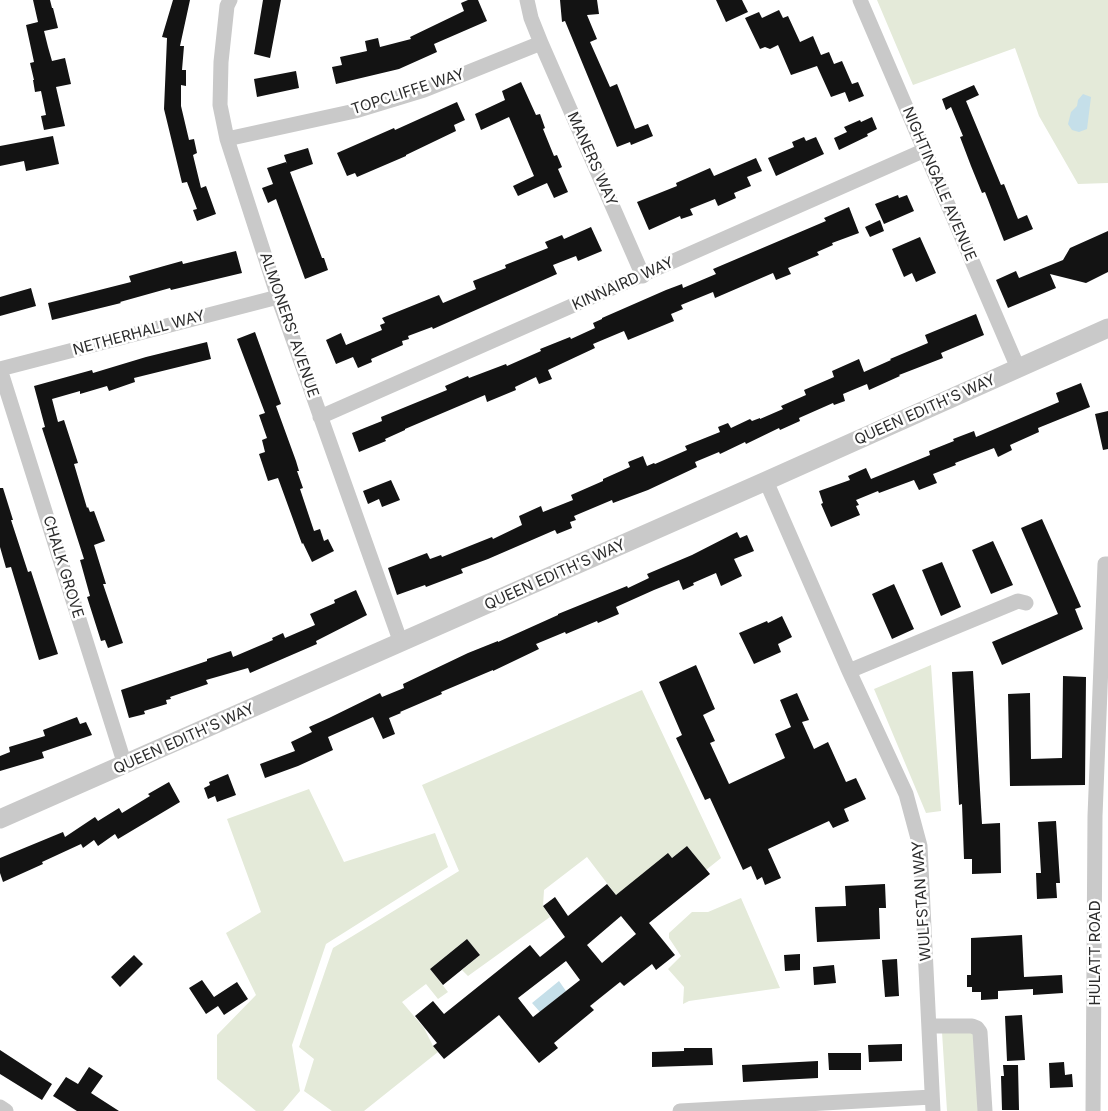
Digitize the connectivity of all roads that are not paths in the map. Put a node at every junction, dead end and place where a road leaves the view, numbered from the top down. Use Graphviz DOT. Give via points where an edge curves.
graph roads {
  1 [pos="230,0"];
  2 [pos="527,0"];
  3 [pos="860,0"];
  4 [pos="541,43"];
  5 [pos="227,139"];
  6 [pos="925,150"];
  7 [pos="643,276"];
  8 [pos="278,297"];
  9 [pos="1108,328"];
  10 [pos="1018,368"];
  11 [pos="0,369"];
  12 [pos="320,417"];
  13 [pos="766,482"];
  14 [pos="1108,564"];
  15 [pos="1026,603"];
  16 [pos="401,643"];
  17 [pos="849,671"];
  18 [pos="125,765"];
  19 [pos="0,819"];
  20 [pos="929,1026"];
  21 [pos="1101,1045"];
  22 [pos="933,1104"];
  23 [pos="0,1107"];
  24 [pos="6,1111"];
  25 [pos="680,1111"];
  26 [pos="985,1111"];
  27 [pos="1093,1111"];
  1 -- 5 [label="street, ALMONERS' AVENUE" via="220,71 220,105"];
  2 -- 4 [label="street"];
  3 -- 6 [label="street, NIGHTINGALE AVENUE"];
  4 -- 5 [label="street, TOPCLIFFE WAY" via="424,90 355,111"];
  4 -- 7 [label="street, MANERS WAY"];
  5 -- 8 [label="street, ALMONERS' AVENUE"];
  6 -- 7 [label="street, KINNAIRD WAY"];
  6 -- 10 [label="street, NIGHTINGALE AVENUE"];
  7 -- 12 [label="street, KINNAIRD WAY"];
  8 -- 11 [label="street, NETHERHALL WAY"];
  8 -- 12 [label="street, ALMONERS' AVENUE"];
  9 -- 10 [label="street, QUEEN EDITH'S WAY"];
  10 -- 13 [label="street, QUEEN EDITH'S WAY"];
  11 -- 18 [label="street, CHALK GROVE"];
  12 -- 16 [label="street, ALMONERS' AVENUE"];
  13 -- 16 [label="street, QUEEN EDITH'S WAY"];
  13 -- 17 [label="street, WULFSTAN WAY"];
  14 -- 21 [label="street, HULATT ROAD" via="1105,564 1096,797"];
  15 -- 17 [label="street" via="1018,601"];
  16 -- 18 [label="street, QUEEN EDITH'S WAY"];
  17 -- 20 [label="street, WULFSTAN WAY" via="906,794 920,846"];
  18 -- 19 [label="street, QUEEN EDITH'S WAY"];
  20 -- 22 [label="street, WULFSTAN WAY"];
  20 -- 26 [label="street" via="972,1026 980,1032"];
  21 -- 27 [label="street, HULATT ROAD"];
  22 -- 25 [label="street"];
  23 -- 24 [label="street"];
}
